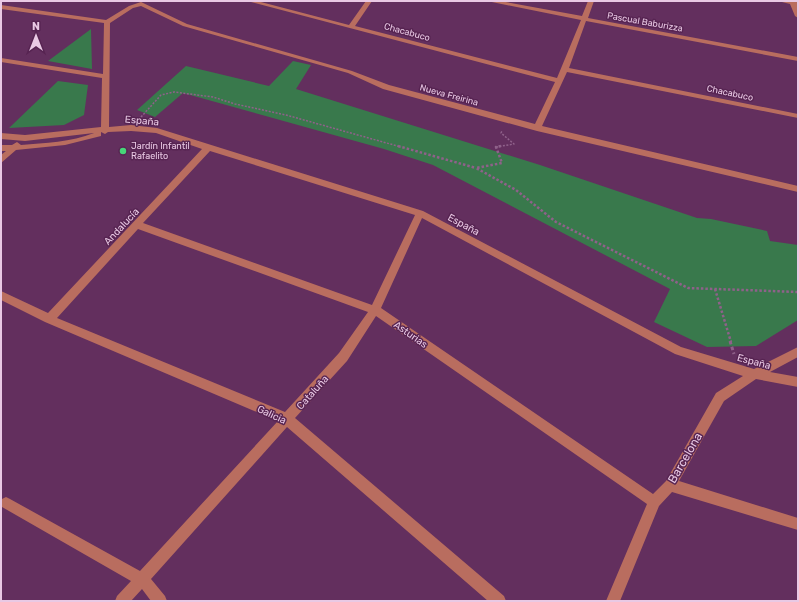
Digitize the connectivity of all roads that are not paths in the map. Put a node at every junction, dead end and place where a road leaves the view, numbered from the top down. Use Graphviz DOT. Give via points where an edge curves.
graph roads {
  1 [pos="250,1"];
  2 [pos="369,1"];
  3 [pos="490,1"];
  4 [pos="591,1"];
  5 [pos="782,1"];
  6 [pos="794,3"];
  7 [pos="1,7"];
  8 [pos="798,16"];
  9 [pos="583,20"];
  10 [pos="107,22"];
  11 [pos="350,27"];
  12 [pos="798,59"];
  13 [pos="1,60"];
  14 [pos="565,69"];
  15 [pos="106,76"];
  16 [pos="559,81"];
  17 [pos="798,116"];
  18 [pos="537,128"];
  19 [pos="105,131"];
  20 [pos="1,136"];
  21 [pos="25,138"];
  22 [pos="1,148"];
  23 [pos="15,148"];
  24 [pos="208,148"];
  25 [pos="1,160"];
  26 [pos="798,189"];
  27 [pos="420,213"];
  28 [pos="138,225"];
  29 [pos="1,295"];
  30 [pos="375,310"];
  31 [pos="49,319"];
  32 [pos="798,352"];
  33 [pos="756,374"];
  34 [pos="798,382"];
  35 [pos="287,419"];
  36 [pos="670,485"];
  37 [pos="654,502"];
  38 [pos="6,503"];
  39 [pos="798,524"];
  40 [pos="142,579"];
  41 [pos="122,601"];
  42 [pos="160,601"];
  43 [pos="500,601"];
  44 [pos="613,601"];
  1 -- 11 [label="street, Chacabuco"];
  2 -- 11 [label="street"];
  3 -- 9 [label="street, Pascual Baburizza"];
  4 -- 9 [label="street"];
  5 -- 6 [label="street"];
  6 -- 8 [label="street"];
  7 -- 10 [label="street"];
  9 -- 12 [label="street, Pascual Baburizza"];
  9 -- 14 [label="street"];
  10 -- 15 [label="street"];
  10 -- 18 [label="street, Nueva Freirina" via="131,7 141,4 185,25 350,72 386,87"];
  11 -- 16 [label="street, Chacabuco"];
  13 -- 15 [label="street"];
  14 -- 16 [label="street"];
  14 -- 17 [label="street, Chacabuco"];
  15 -- 19 [label="street"];
  16 -- 18 [label="street"];
  18 -- 26 [label="street, Nueva Freirina"];
  19 -- 21 [label="street, España" via="82,131"];
  19 -- 23 [label="street, España" via="85,138"];
  19 -- 24 [label="street, España" via="131,128 157,131"];
  20 -- 21 [label="street, España"];
  21 -- 23 [label="street"];
  22 -- 23 [label="street, España"];
  23 -- 25 [label="street"];
  24 -- 27 [label="street, España"];
  24 -- 28 [label="street, Andalucía"];
  27 -- 30 [label="street, Cataluña"];
  27 -- 33 [label="street, España" via="679,351"];
  28 -- 30 [label="street, Asturias"];
  28 -- 31 [label="street, Andalucía"];
  29 -- 31 [label="street, Galicia"];
  30 -- 35 [label="street, Cataluña" via="343,357"];
  30 -- 37 [label="street, Asturias"];
  31 -- 35 [label="street, Galicia"];
  32 -- 33 [label="street, Barcelona"];
  33 -- 34 [label="street, España"];
  33 -- 36 [label="street, Barcelona" via="720,397"];
  35 -- 40 [label="street, Cataluña"];
  35 -- 43 [label="street, Galicia"];
  36 -- 37 [label="street, Barcelona"];
  36 -- 39 [label="street"];
  37 -- 44 [label="street, Barcelona"];
  38 -- 40 [label="street"];
  40 -- 41 [label="street, Cataluña"];
  40 -- 42 [label="street"];
}
